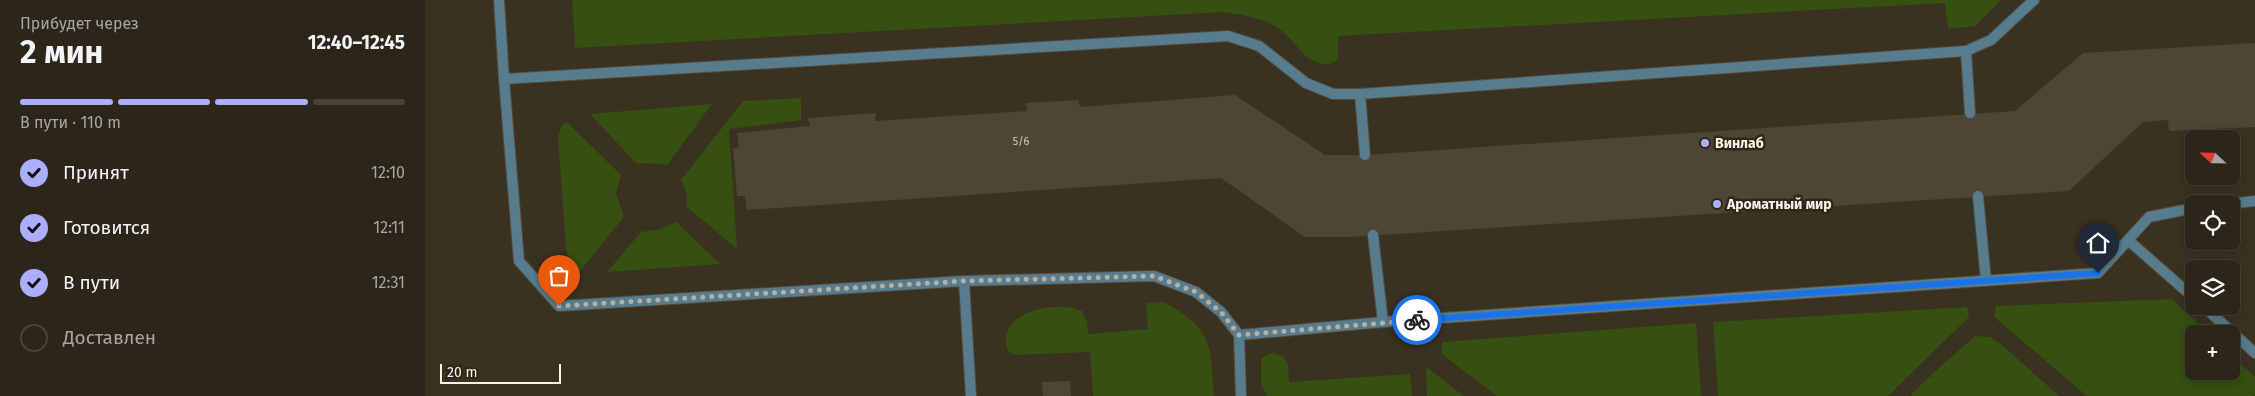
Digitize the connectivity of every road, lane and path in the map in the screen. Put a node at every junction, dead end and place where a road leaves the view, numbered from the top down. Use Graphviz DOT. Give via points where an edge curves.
graph roads {
  1 [pos="499,0"];
  2 [pos="2034,0"];
  3 [pos="1966,51"];
  4 [pos="504,79"];
  5 [pos="1360,94"];
  6 [pos="1970,113"];
  7 [pos="1365,155"];
  8 [pos="1978,196"];
  9 [pos="2255,201"];
  10 [pos="2240,203"];
  11 [pos="2185,210"];
  12 [pos="1373,235"];
  13 [pos="2128,240"];
  14 [pos="964,281"];
  15 [pos="1985,281"];
  16 [pos="2185,290"];
  17 [pos="2213,315"];
  18 [pos="1383,322"];
  19 [pos="1239,335"];
  20 [pos="2255,353"];
  21 [pos="971,396"];
  22 [pos="1241,396"];
  1 -- 4 [label="lane"];
  2 -- 3 [label="lane" via="1991,40"];
  3 -- 5 [label="lane"];
  3 -- 6 [label="lane"];
  4 -- 5 [label="lane" via="1228,36 1259,46 1306,83 1333,94"];
  4 -- 14 [label="lane" via="519,261 559,306"];
  5 -- 7 [label="lane"];
  8 -- 15 [label="lane"];
  9 -- 10 [label="lane"];
  11 -- 13 [label="lane" via="2149,217"];
  12 -- 18 [label="lane"];
  13 -- 15 [label="lane" via="2098,273"];
  13 -- 16 [label="lane"];
  14 -- 19 [label="lane" via="1154,276 1196,292 1221,312"];
  14 -- 21 [label="lane"];
  15 -- 18 [label="lane"];
  17 -- 20 [label="lane"];
  18 -- 19 [label="lane"];
  19 -- 22 [label="lane"];
}
